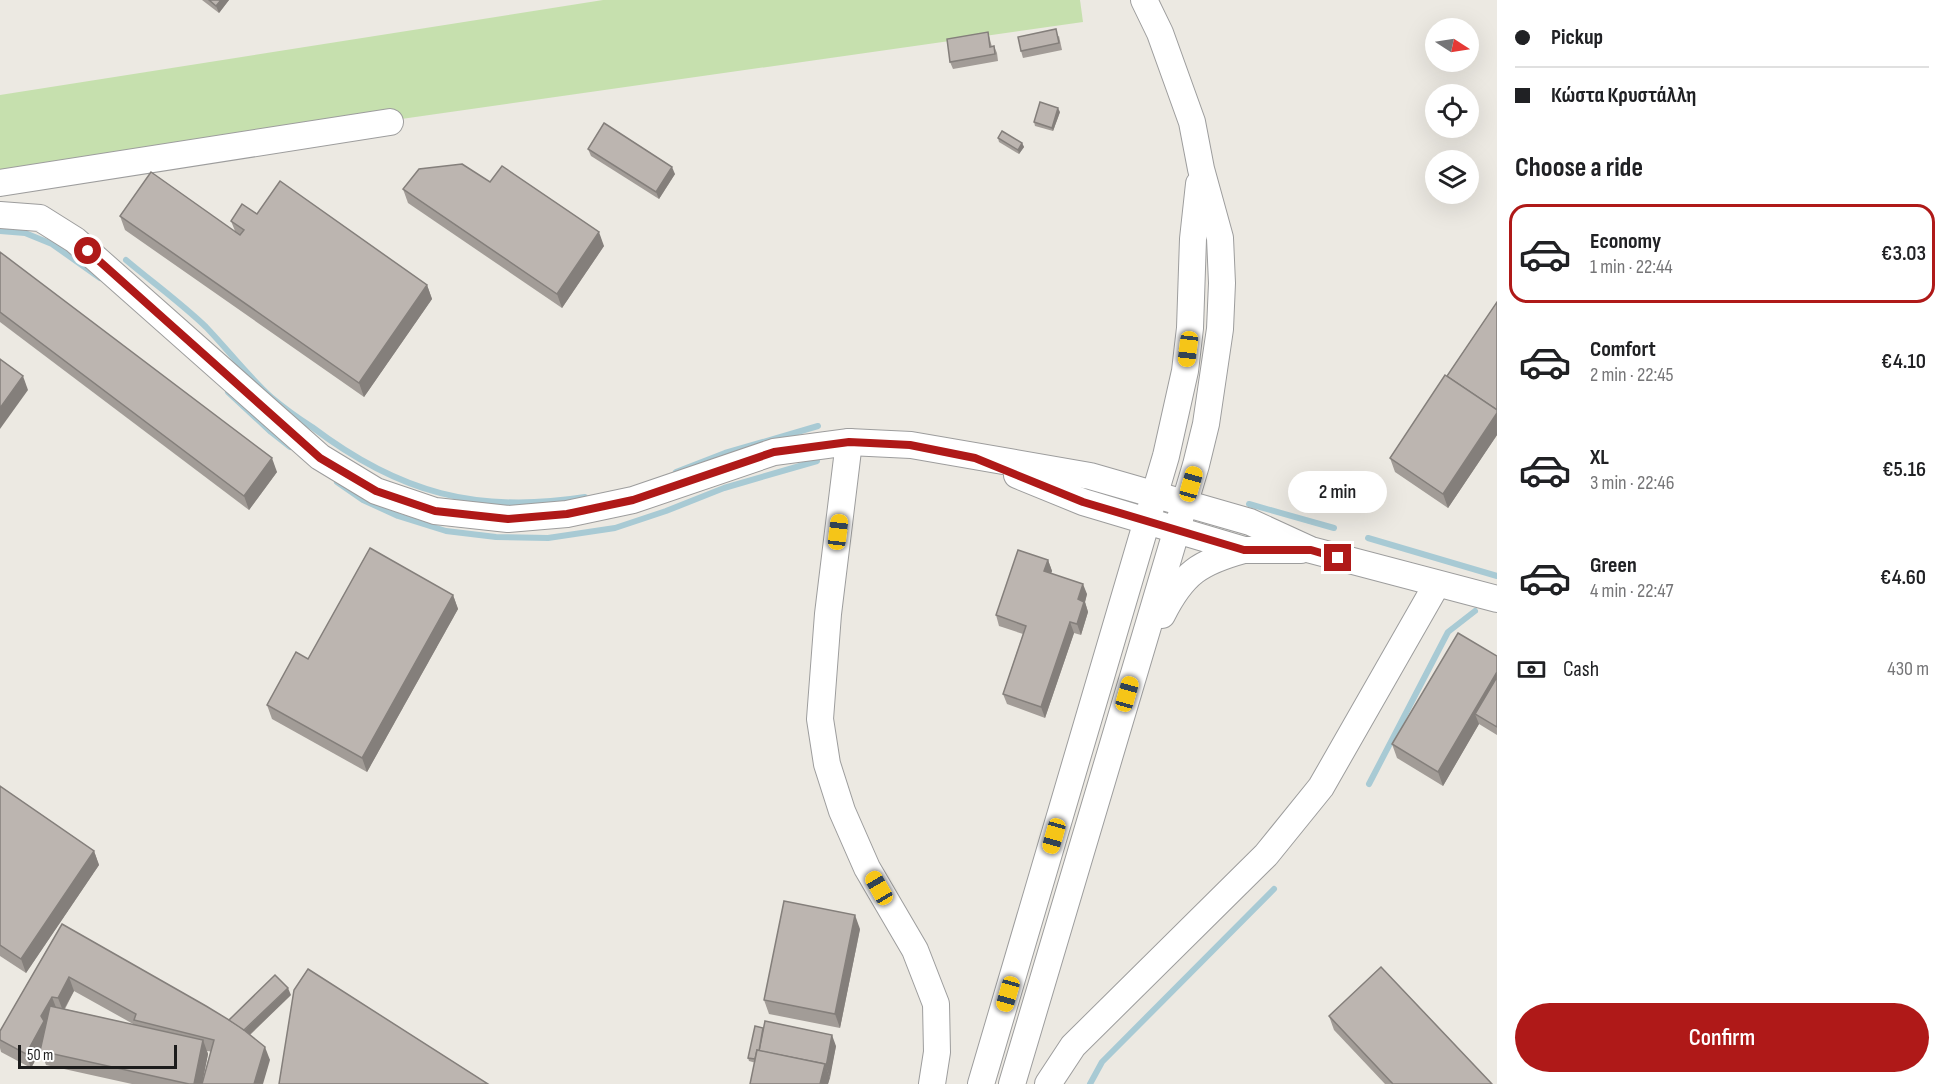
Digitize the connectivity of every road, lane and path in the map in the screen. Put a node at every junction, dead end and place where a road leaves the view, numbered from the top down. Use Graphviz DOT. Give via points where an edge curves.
graph roads {
  1 [pos="1144,0"];
  2 [pos="390,122"];
  3 [pos="1201,169"];
  4 [pos="0,183"];
  5 [pos="0,215"];
  6 [pos="849,442"];
  7 [pos="975,458"];
  8 [pos="1155,494"];
  9 [pos="1185,503"];
  10 [pos="1147,521"];
  11 [pos="1177,531"];
  12 [pos="1244,550"];
  13 [pos="1311,550"];
  14 [pos="1437,584"];
  15 [pos="1497,599"];
  16 [pos="1134,671"];
  17 [pos="932,1084"];
  18 [pos="981,1084"];
  19 [pos="1012,1084"];
  20 [pos="1048,1084"];
  1 -- 3 [label="street" via="1192,122"];
  2 -- 4 [label="street"];
  3 -- 8 [label="street" via="1185,371"];
  3 -- 9 [label="street" via="1220,238 1220,329 1206,424"];
  5 -- 6 [label="street" via="40,219 75,240 320,458 376,491 435,511 508,519 567,514 633,500 774,452"];
  6 -- 7 [label="street" via="910,445"];
  6 -- 17 [label="street" via="820,719 827,764 842,811 867,868 915,950 936,1004 937,1052"];
  7 -- 8 [label="street" via="1090,476"];
  7 -- 10 [label="street" via="1083,502"];
  8 -- 9 [label="street"];
  8 -- 10 [label="street"];
  9 -- 11 [label="street"];
  9 -- 13 [label="street" via="1250,522"];
  10 -- 11 [label="street"];
  10 -- 18 [label="street"];
  11 -- 12 [label="street"];
  11 -- 16 [label="street"];
  12 -- 13 [label="street"];
  12 -- 16 [label="street" via="1215,558 1181,582"];
  13 -- 14 [label="street"];
  14 -- 15 [label="street"];
  14 -- 20 [label="street" via="1320,787 1266,855 1073,1046"];
  16 -- 19 [label="street"];
}
